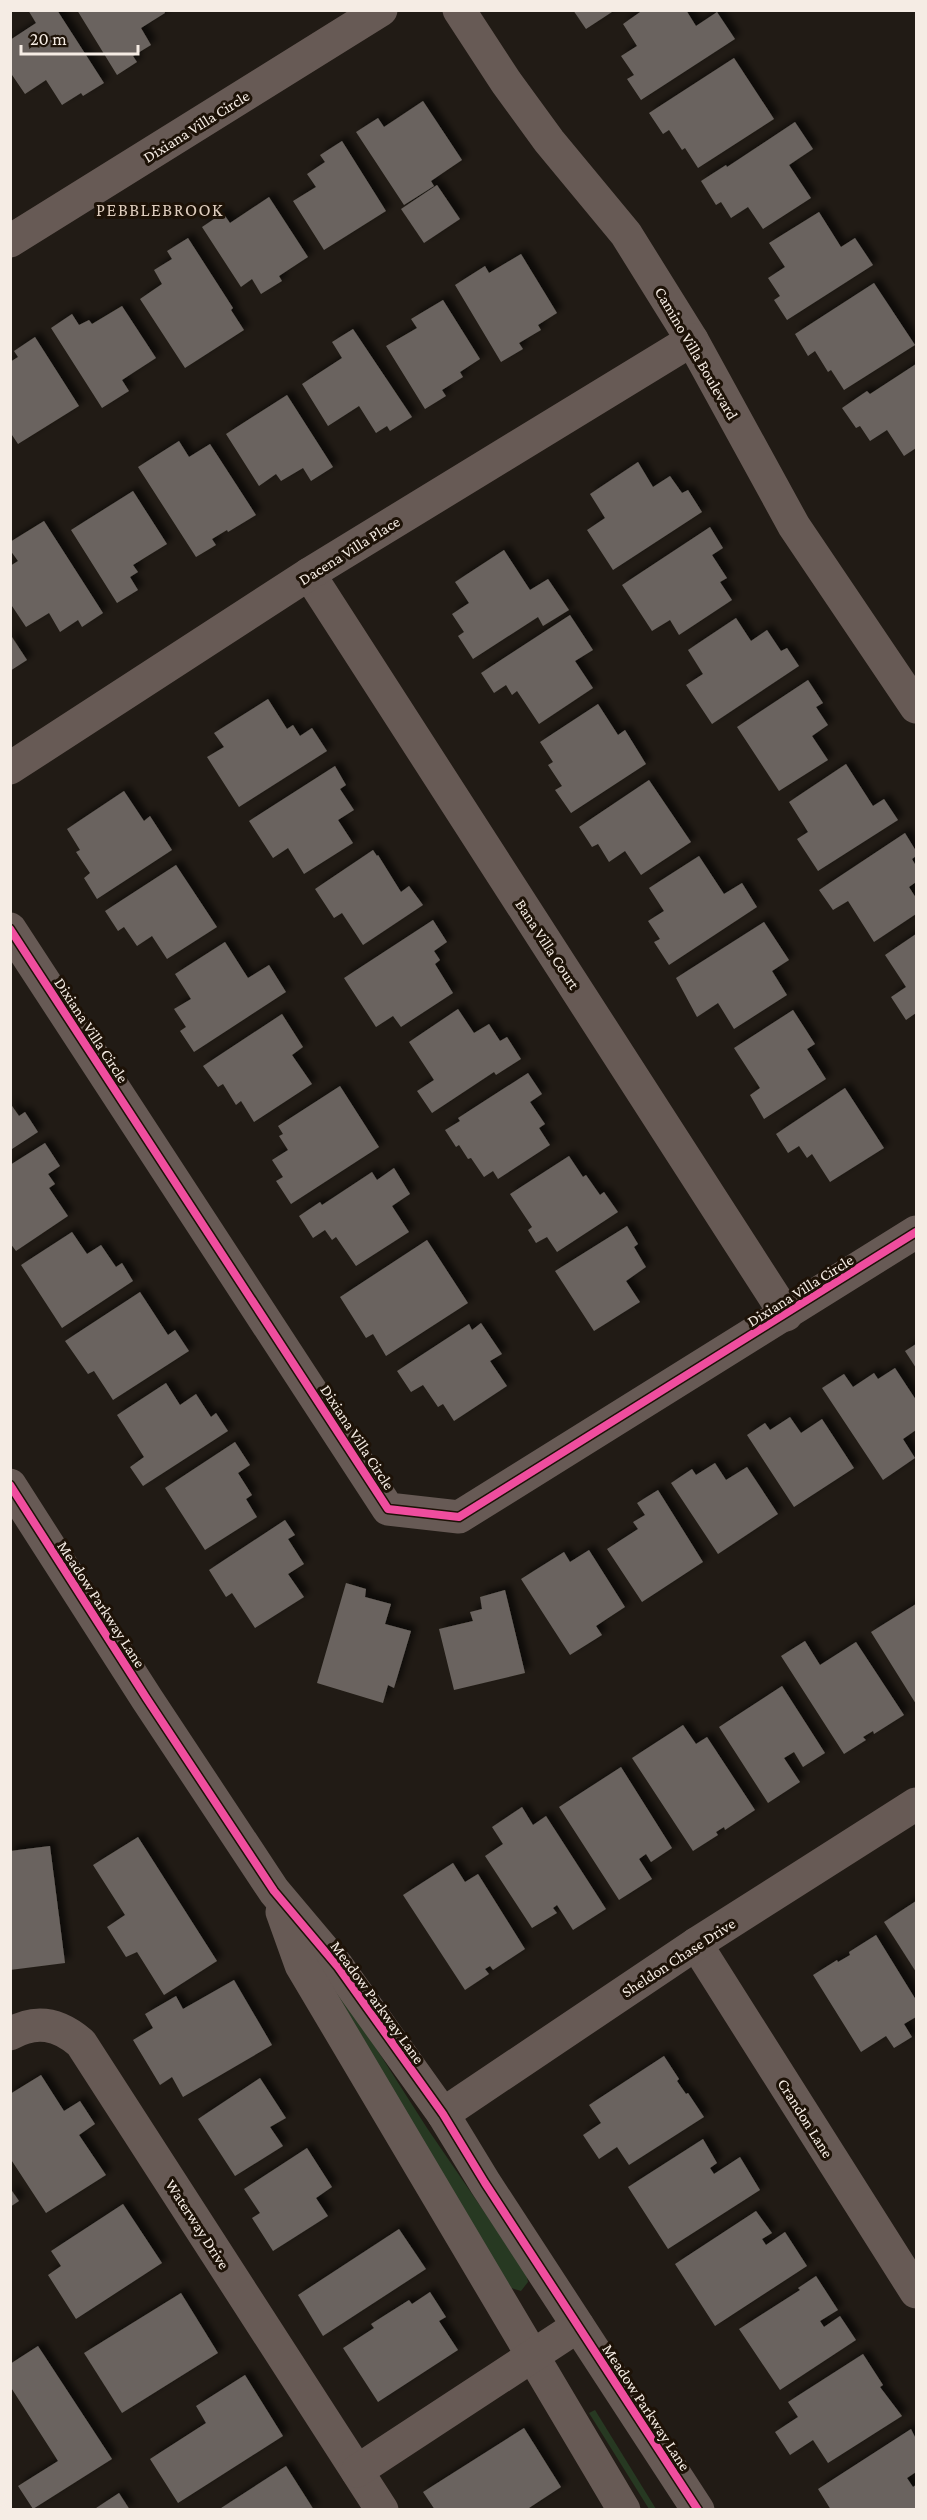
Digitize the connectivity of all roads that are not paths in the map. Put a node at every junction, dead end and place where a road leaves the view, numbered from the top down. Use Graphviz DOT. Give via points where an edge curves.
graph roads {
  1 [pos="381,10"];
  2 [pos="459,10"];
  3 [pos="10,241"];
  4 [pos="692,340"];
  5 [pos="309,574"];
  6 [pos="916,707"];
  7 [pos="10,768"];
  8 [pos="10,929"];
  9 [pos="916,1232"];
  10 [pos="786,1315"];
  11 [pos="10,1485"];
  12 [pos="916,1804"];
  13 [pos="274,1891"];
  14 [pos="696,1944"];
  15 [pos="10,2034"];
  16 [pos="443,2114"];
  17 [pos="916,2292"];
  18 [pos="578,2326"];
  19 [pos="533,2356"];
  20 [pos="357,2471"];
  21 [pos="382,2510"];
  22 [pos="624,2510"];
  23 [pos="698,2510"];
  1 -- 3 [label="street, Dixiana Villa Circle"];
  2 -- 4 [label="street, Camino Villa Boulevard" via="549,141 626,234"];
  4 -- 5 [label="street, Dacena Villa Place"];
  4 -- 6 [label="street, Camino Villa Boulevard" via="794,526"];
  5 -- 7 [label="street, Dacena Villa Place"];
  5 -- 10 [label="street, Bana Villa Court"];
  8 -- 10 [label="street, Dixiana Villa Circle" via="388,1509 459,1517"];
  9 -- 10 [label="street, Dixiana Villa Circle"];
  11 -- 13 [label="street, Meadow Parkway Lane"];
  12 -- 14 [label="street, Sheldon Chase Drive"];
  13 -- 16 [label="street, Meadow Parkway Lane" via="338,1967"];
  13 -- 19 [label="street, Meadow Parkway Lane" via="301,1965"];
  14 -- 16 [label="street, Sheldon Chase Drive"];
  14 -- 17 [label="street, Crandon Lane"];
  15 -- 20 [label="street, Waterway Drive" via="27,2026 54,2026 81,2043"];
  16 -- 18 [label="street, Meadow Parkway Lane"];
  18 -- 19 [label="street"];
  18 -- 23 [label="street, Meadow Parkway Lane"];
  19 -- 20 [label="street"];
  19 -- 22 [label="street, Meadow Parkway Lane"];
  20 -- 21 [label="street, Waterway Drive"];
}
